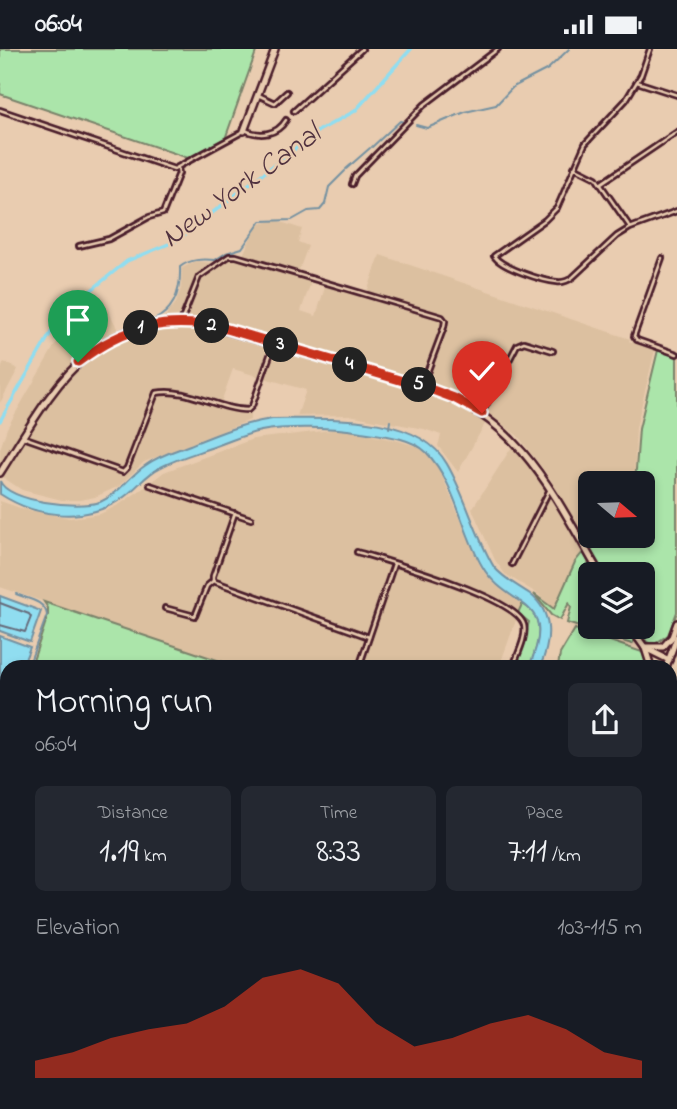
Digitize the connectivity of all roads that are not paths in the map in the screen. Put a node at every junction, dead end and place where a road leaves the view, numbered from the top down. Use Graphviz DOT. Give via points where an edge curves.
graph roads {
  1 [pos="275,49"];
  2 [pos="362,49"];
  3 [pos="498,49"];
  4 [pos="650,49"];
  5 [pos="637,82"];
  6 [pos="286,92"];
  7 [pos="258,95"];
  8 [pos="677,95"];
  9 [pos="0,110"];
  10 [pos="294,111"];
  11 [pos="286,120"];
  12 [pos="244,131"];
  13 [pos="677,132"];
  14 [pos="178,167"];
  15 [pos="574,167"];
  16 [pos="352,184"];
  17 [pos="600,184"];
  18 [pos="677,211"];
  19 [pos="630,228"];
  20 [pos="79,246"];
  21 [pos="662,258"];
  22 [pos="181,322"];
  23 [pos="274,343"];
  24 [pos="553,351"];
  25 [pos="677,354"];
  26 [pos="422,386"];
  27 [pos="482,413"];
  28 [pos="23,437"];
  29 [pos="0,473"];
  30 [pos="150,485"];
  31 [pos="550,489"];
  32 [pos="234,513"];
  33 [pos="251,519"];
  34 [pos="357,552"];
  35 [pos="593,562"];
  36 [pos="394,564"];
  37 [pos="512,564"];
  38 [pos="214,581"];
  39 [pos="165,608"];
  40 [pos="677,624"];
  41 [pos="369,637"];
  42 [pos="677,637"];
  43 [pos="639,639"];
  44 [pos="644,647"];
  45 [pos="361,660"];
  46 [pos="515,660"];
  47 [pos="649,660"];
  48 [pos="669,660"];
  49 [pos="671,660"];
  1 -- 7 [label="street"];
  2 -- 10 [label="street"];
  3 -- 16 [label="street" via="415,113"];
  4 -- 5 [label="street"];
  5 -- 8 [label="street"];
  5 -- 15 [label="street" via="585,144"];
  6 -- 7 [label="street" via="275,103"];
  7 -- 12 [label="street"];
  9 -- 14 [label="street" via="170,169"];
  11 -- 12 [label="street" via="264,135"];
  12 -- 14 [label="street"];
  13 -- 17 [label="street"];
  14 -- 20 [label="street" via="167,207 160,215 109,239"];
  15 -- 17 [label="street"];
  15 -- 19 [label="street" via="556,208 494,256 503,265 565,282"];
  17 -- 19 [label="street"];
  18 -- 19 [label="street"];
  21 -- 25 [label="street" via="635,338"];
  22 -- 23 [label="street"];
  22 -- 26 [label="street" via="199,277 236,255 440,315 444,327"];
  22 -- 28 [label="street" via="153,324 106,343 78,362 55,387"];
  23 -- 26 [label="street"];
  23 -- 28 [label="street" via="248,410 194,396 156,393 122,473"];
  24 -- 27 [label="street" via="524,342 517,345"];
  26 -- 27 [label="street"];
  27 -- 31 [label="street" via="513,439"];
  28 -- 29 [label="street"];
  30 -- 32 [label="street"];
  31 -- 35 [label="street"];
  31 -- 37 [label="street"];
  32 -- 33 [label="street"];
  32 -- 38 [label="street"];
  34 -- 36 [label="street"];
  36 -- 41 [label="street"];
  36 -- 46 [label="street" via="485,596 517,614 525,629"];
  38 -- 39 [label="street" via="207,586 195,616"];
  38 -- 41 [label="street"];
  40 -- 44 [label="street" via="663,646"];
  41 -- 45 [label="street"];
  42 -- 49 [label="street"];
  43 -- 44 [label="street"];
  44 -- 47 [label="street"];
  44 -- 48 [label="street"];
}
